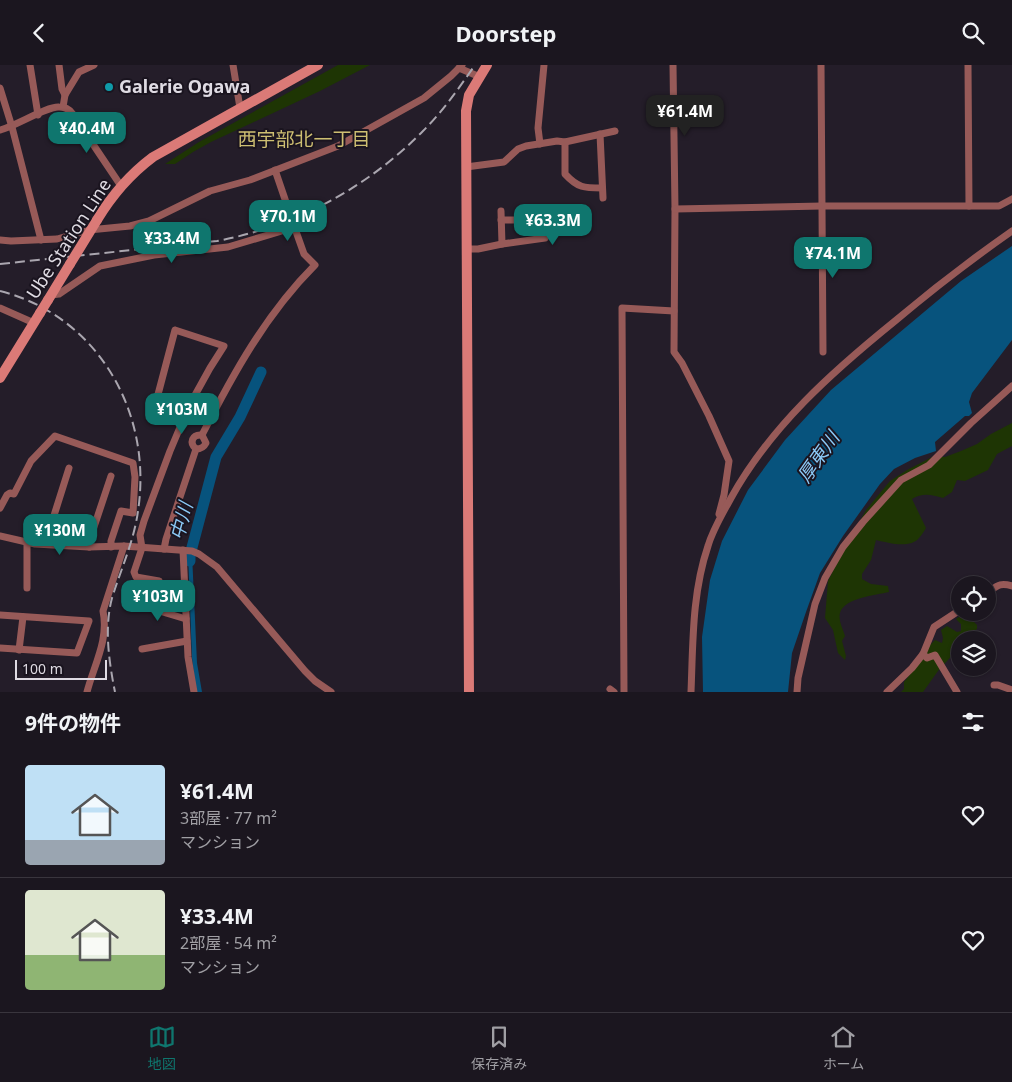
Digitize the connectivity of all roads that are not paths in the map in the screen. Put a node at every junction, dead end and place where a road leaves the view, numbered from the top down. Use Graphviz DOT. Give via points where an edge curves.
graph roads {
  1 [pos="30,65"];
  2 [pos="60,65"];
  3 [pos="94,65"];
  4 [pos="233,65"];
  5 [pos="318,65"];
  6 [pos="487,65"];
  7 [pos="544,65"];
  8 [pos="673,65"];
  9 [pos="821,65"];
  10 [pos="968,65"];
  11 [pos="461,66"];
  12 [pos="480,77"];
  13 [pos="0,88"];
  14 [pos="65,95"];
  15 [pos="62,107"];
  16 [pos="240,109"];
  17 [pos="38,115"];
  18 [pos="12,127"];
  19 [pos="0,130"];
  20 [pos="615,131"];
  21 [pos="600,134"];
  22 [pos="565,142"];
  23 [pos="540,144"];
  24 [pos="466,167"];
  25 [pos="275,170"];
  26 [pos="121,186"];
  27 [pos="602,188"];
  28 [pos="603,198"];
  29 [pos="1012,199"];
  30 [pos="822,206"];
  31 [pos="968,206"];
  32 [pos="288,208"];
  33 [pos="675,209"];
  34 [pos="500,211"];
  35 [pos="501,220"];
  36 [pos="1012,231"];
  37 [pos="0,240"];
  38 [pos="41,240"];
  39 [pos="502,244"];
  40 [pos="467,249"];
  41 [pos="50,297"];
  42 [pos="0,308"];
  43 [pos="674,311"];
  44 [pos="34,323"];
  45 [pos="822,352"];
  46 [pos="0,378"];
  47 [pos="1012,386"];
  48 [pos="189,406"];
  49 [pos="69,468"];
  50 [pos="111,476"];
  51 [pos="0,508"];
  52 [pos="719,522"];
  53 [pos="0,536"];
  54 [pos="26,543"];
  55 [pos="45,544"];
  56 [pos="124,546"];
  57 [pos="89,547"];
  58 [pos="111,547"];
  59 [pos="142,548"];
  60 [pos="164,549"];
  61 [pos="183,550"];
  62 [pos="159,581"];
  63 [pos="171,586"];
  64 [pos="1012,586"];
  65 [pos="996,587"];
  66 [pos="26,588"];
  67 [pos="185,591"];
  68 [pos="136,604"];
  69 [pos="0,615"];
  70 [pos="951,616"];
  71 [pos="23,617"];
  72 [pos="186,619"];
  73 [pos="188,641"];
  74 [pos="0,648"];
  75 [pos="142,649"];
  76 [pos="19,650"];
  77 [pos="923,654"];
  78 [pos="994,685"];
  79 [pos="1012,690"];
  80 [pos="87,691"];
  81 [pos="194,692"];
  82 [pos="331,692"];
  83 [pos="470,692"];
  84 [pos="624,692"];
  85 [pos="691,692"];
  86 [pos="797,692"];
  87 [pos="887,692"];
  88 [pos="957,692"];
  1 -- 17 [label="street"];
  2 -- 14 [label="street"];
  3 -- 14 [label="street" via="79,72"];
  4 -- 16 [label="street"];
  5 -- 16 [label="street, Ube Station Line"];
  6 -- 12 [label="street"];
  7 -- 23 [label="street" via="538,128"];
  8 -- 33 [label="street"];
  9 -- 30 [label="street"];
  10 -- 31 [label="street"];
  11 -- 12 [label="street"];
  11 -- 25 [label="street" via="429,94 385,120 338,146"];
  12 -- 24 [label="street" via="467,101"];
  13 -- 18 [label="street"];
  14 -- 15 [label="street"];
  15 -- 17 [label="street"];
  15 -- 26 [label="street" via="72,113"];
  16 -- 26 [label="street, Ube Station Line" via="153,157"];
  17 -- 18 [label="street"];
  18 -- 19 [label="street"];
  18 -- 38 [label="street"];
  20 -- 21 [label="street"];
  21 -- 22 [label="street"];
  21 -- 27 [label="street"];
  22 -- 23 [label="street"];
  22 -- 27 [label="street" via="565,174 577,186"];
  23 -- 24 [label="street" via="518,149 504,162"];
  24 -- 40 [label="street"];
  25 -- 32 [label="street"];
  25 -- 38 [label="street" via="210,191 142,223"];
  26 -- 41 [label="street, Ube Station Line, bridge"];
  27 -- 28 [label="street"];
  29 -- 31 [label="street" via="999,206"];
  30 -- 31 [label="street"];
  30 -- 33 [label="street"];
  30 -- 45 [label="street"];
  33 -- 43 [label="street"];
  34 -- 35 [label="street"];
  35 -- 39 [label="street"];
  35 -- 39 [label="street" via="544,220 545,239"];
  36 -- 52 [label="street" via="934,289 835,370 789,417 762,451 745,474"];
  37 -- 38 [label="street"];
  39 -- 40 [label="street"];
  40 -- 83 [label="street"];
  41 -- 44 [label="street, Ube Station Line, bridge"];
  41 -- 60 [label="street" via="60,294 100,266 154,255 228,247 294,225 304,254 315,265 267,321 233,375 202,435 204,447 196,449"];
  42 -- 44 [label="street"];
  43 -- 52 [label="street" via="674,352 729,461"];
  43 -- 84 [label="street" via="622,308"];
  44 -- 46 [label="street, Ube Station Line"];
  47 -- 86 [label="street" via="929,465 901,480 844,547 825,578 815,604"];
  48 -- 48 [label="street" via="156,402 175,330 224,346"];
  48 -- 59 [label="street" via="144,521 140,535"];
  49 -- 55 [label="street"];
  50 -- 57 [label="street"];
  51 -- 58 [label="street" via="7,495 14,494 31,461 55,437 133,463 133,513 121,511"];
  52 -- 85 [label="street" via="709,543 696,593"];
  53 -- 54 [label="street"];
  54 -- 55 [label="street"];
  54 -- 66 [label="street"];
  55 -- 57 [label="street"];
  56 -- 58 [label="street"];
  56 -- 59 [label="street"];
  56 -- 80 [label="street" via="103,611 103,643"];
  57 -- 58 [label="street"];
  59 -- 60 [label="street"];
  59 -- 62 [label="street" via="134,572 136,577"];
  60 -- 61 [label="street"];
  61 -- 67 [label="street"];
  61 -- 82 [label="street" via="199,554 217,567 304,671"];
  63 -- 67 [label="street"];
  64 -- 65 [label="street" via="1005,584"];
  67 -- 72 [label="street"];
  68 -- 72 [label="street"];
  69 -- 71 [label="street"];
  70 -- 77 [label="street" via="934,627"];
  71 -- 76 [label="street"];
  71 -- 76 [label="street" via="90,621 77,653"];
  72 -- 73 [label="street"];
  73 -- 75 [label="street"];
  73 -- 81 [label="street"];
  74 -- 76 [label="street"];
  77 -- 87 [label="street"];
  77 -- 88 [label="street" via="928,657 935,655"];
  78 -- 79 [label="street"];
}
